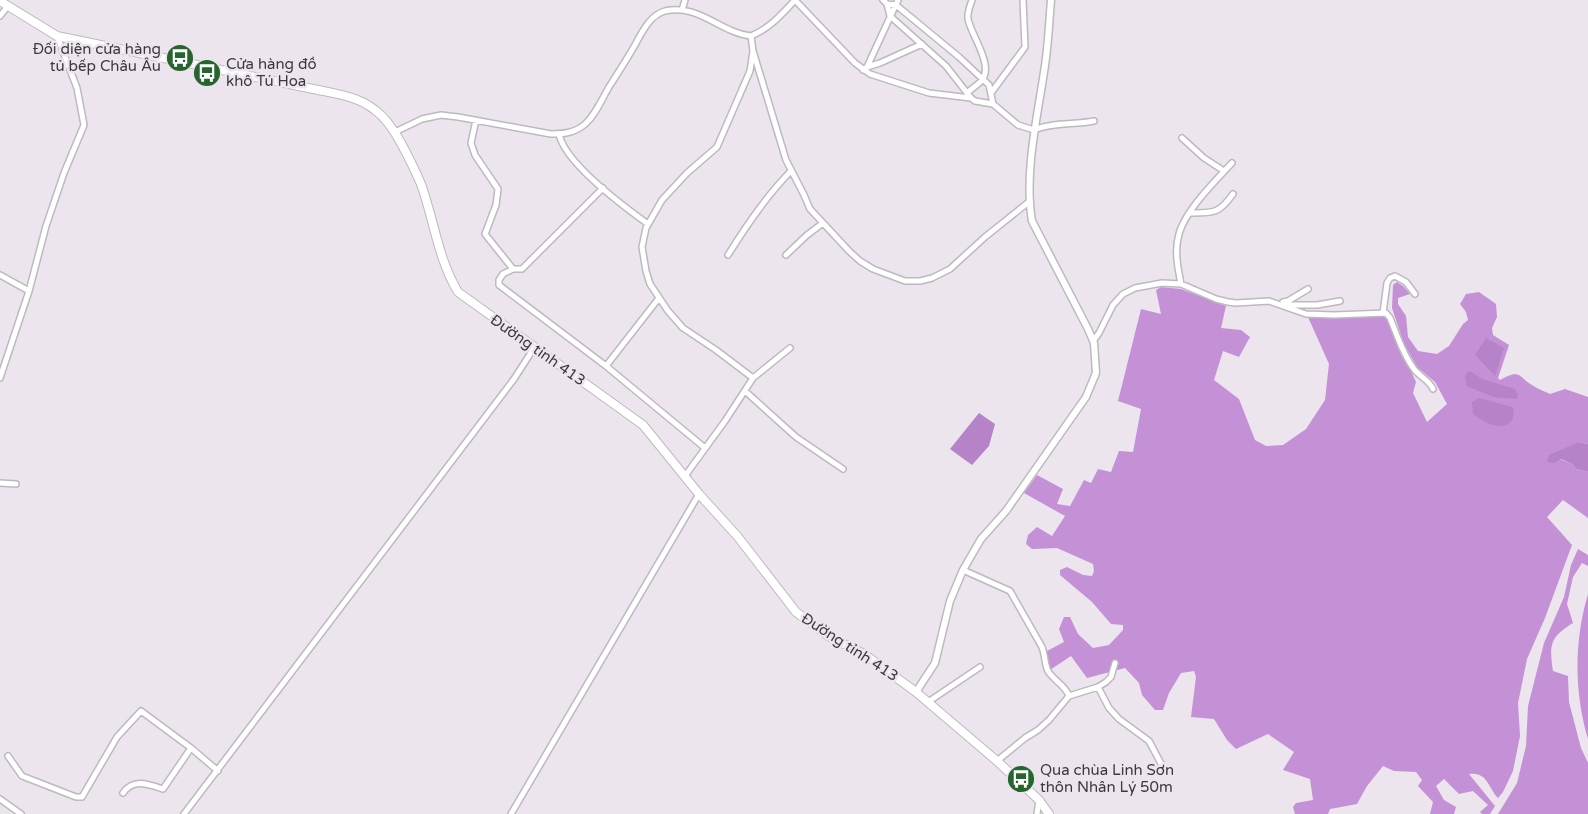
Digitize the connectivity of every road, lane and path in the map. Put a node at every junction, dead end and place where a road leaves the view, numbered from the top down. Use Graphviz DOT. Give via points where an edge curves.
graph roads {
  1 [pos="685,0"];
  2 [pos="795,0"];
  3 [pos="972,0"];
  4 [pos="1023,0"];
  5 [pos="1051,0"];
  6 [pos="0,1"];
  7 [pos="885,2"];
  8 [pos="897,2"];
  9 [pos="8,6"];
  10 [pos="682,10"];
  11 [pos="0,16"];
  12 [pos="890,16"];
  13 [pos="57,36"];
  14 [pos="751,36"];
  15 [pos="922,44"];
  16 [pos="753,50"];
  17 [pos="865,68"];
  18 [pos="983,80"];
  19 [pos="967,93"];
  20 [pos="991,93"];
  21 [pos="971,98"];
  22 [pos="993,104"];
  23 [pos="476,120"];
  24 [pos="1094,121"];
  25 [pos="1034,130"];
  26 [pos="395,132"];
  27 [pos="559,134"];
  28 [pos="1182,138"];
  29 [pos="1232,163"];
  30 [pos="791,171"];
  31 [pos="1224,171"];
  32 [pos="603,188"];
  33 [pos="1233,194"];
  34 [pos="1030,201"];
  35 [pos="1190,213"];
  36 [pos="822,223"];
  37 [pos="648,224"];
  38 [pos="728,255"];
  39 [pos="786,255"];
  40 [pos="512,269"];
  41 [pos="0,275"];
  42 [pos="1182,284"];
  43 [pos="1308,288"];
  44 [pos="29,291"];
  45 [pos="1415,294"];
  46 [pos="659,298"];
  47 [pos="1340,301"];
  48 [pos="1275,303"];
  49 [pos="1282,305"];
  50 [pos="1383,313"];
  51 [pos="1093,341"];
  52 [pos="534,348"];
  53 [pos="790,348"];
  54 [pos="606,366"];
  55 [pos="0,378"];
  56 [pos="754,378"];
  57 [pos="1433,389"];
  58 [pos="745,390"];
  59 [pos="705,448"];
  60 [pos="843,469"];
  61 [pos="685,476"];
  62 [pos="0,484"];
  63 [pos="16,484"];
  64 [pos="699,494"];
  65 [pos="963,570"];
  66 [pos="1115,663"];
  67 [pos="980,667"];
  68 [pos="1098,687"];
  69 [pos="916,692"];
  70 [pos="1069,696"];
  71 [pos="928,702"];
  72 [pos="191,748"];
  73 [pos="8,756"];
  74 [pos="997,761"];
  75 [pos="218,771"];
  76 [pos="1165,771"];
  77 [pos="123,793"];
  78 [pos="0,798"];
  79 [pos="1039,800"];
  80 [pos="186,812"];
  81 [pos="21,814"];
  82 [pos="193,814"];
  83 [pos="511,814"];
  84 [pos="1037,814"];
  85 [pos="1049,814"];
  1 -- 10 [label="street"];
  2 -- 14 [label="street" via="774,23"];
  2 -- 17 [label="street"];
  3 -- 18 [label="street" via="969,22 982,56"];
  4 -- 20 [label="street" via="1025,47"];
  5 -- 25 [label="street"];
  6 -- 9 [label="main road, Đường tỉnh 413"];
  7 -- 8 [label="street"];
  7 -- 12 [label="street"];
  8 -- 12 [label="street"];
  8 -- 18 [label="street"];
  9 -- 11 [label="street"];
  9 -- 13 [label="main road, Đường tỉnh 413"];
  10 -- 14 [label="street" via="716,22 737,34"];
  10 -- 27 [label="street" via="665,11 655,16 586,124"];
  12 -- 15 [label="street"];
  12 -- 17 [label="street"];
  13 -- 26 [label="main road, Đường tỉnh 413" via="350,97 377,110"];
  13 -- 44 [label="street" via="77,88 84,125 46,226"];
  14 -- 16 [label="street"];
  15 -- 17 [label="street"];
  15 -- 19 [label="street"];
  16 -- 30 [label="street"];
  16 -- 37 [label="street" via="750,71 717,148 666,194"];
  17 -- 21 [label="street" via="876,77 929,93"];
  18 -- 19 [label="street"];
  18 -- 20 [label="street"];
  19 -- 21 [label="street"];
  20 -- 22 [label="street"];
  21 -- 22 [label="street"];
  22 -- 25 [label="street" via="1018,125"];
  23 -- 26 [label="street" via="440,115 422,119"];
  23 -- 27 [label="street"];
  23 -- 40 [label="street" via="471,143 475,155 498,189 496,205 484,234"];
  24 -- 25 [label="street" via="1045,125"];
  25 -- 34 [label="street"];
  26 -- 52 [label="main road, Đường tỉnh 413" via="421,184 443,261 458,292"];
  27 -- 32 [label="street" via="561,143 579,166"];
  28 -- 31 [label="street"];
  29 -- 31 [label="street"];
  30 -- 36 [label="street" via="810,209"];
  30 -- 38 [label="street"];
  31 -- 35 [label="street"];
  32 -- 37 [label="street"];
  32 -- 40 [label="street" via="522,269"];
  33 -- 35 [label="street" via="1220,210"];
  34 -- 36 [label="street" via="950,269 920,281 906,281 873,269 860,261"];
  34 -- 51 [label="street" via="1032,221"];
  35 -- 42 [label="street" via="1180,229 1177,243"];
  36 -- 39 [label="street"];
  37 -- 46 [label="street" via="643,240 643,259 650,284"];
  40 -- 54 [label="street" via="499,280 499,285"];
  41 -- 44 [label="street"];
  42 -- 48 [label="street" via="1228,302"];
  42 -- 51 [label="street" via="1162,283 1127,291 1113,305"];
  43 -- 48 [label="street" via="1288,301"];
  44 -- 55 [label="street"];
  45 -- 50 [label="street" via="1400,278 1390,278"];
  46 -- 54 [label="street"];
  46 -- 56 [label="street" via="683,328"];
  47 -- 49 [label="street"];
  48 -- 49 [label="street"];
  49 -- 50 [label="street" via="1298,313 1320,316"];
  50 -- 57 [label="street" via="1390,318 1410,363"];
  51 -- 65 [label="street" via="1096,373 1086,397 1006,511 981,539"];
  52 -- 61 [label="main road, Đường tỉnh 413" via="643,425"];
  52 -- 75 [label="street" via="514,379"];
  53 -- 56 [label="street"];
  54 -- 59 [label="street"];
  56 -- 58 [label="street"];
  58 -- 59 [label="street"];
  58 -- 60 [label="street" via="796,437"];
  59 -- 61 [label="street"];
  61 -- 64 [label="main road, Đường tỉnh 413"];
  62 -- 63 [label="street"];
  64 -- 69 [label="main road, Đường tỉnh 413" via="738,537 796,612 828,636 864,654"];
  64 -- 83 [label="street"];
  65 -- 69 [label="street" via="950,601 935,663"];
  65 -- 70 [label="street" via="1010,592 1042,648 1048,671"];
  66 -- 68 [label="street" via="1111,677"];
  67 -- 71 [label="street"];
  68 -- 70 [label="street"];
  68 -- 76 [label="street" via="1119,719 1149,741"];
  69 -- 71 [label="main road, Đường tỉnh 413"];
  70 -- 74 [label="street" via="1038,730"];
  71 -- 74 [label="main road, Đường tỉnh 413"];
  72 -- 73 [label="street" via="140,711 118,737 80,798 22,776"];
  72 -- 75 [label="street"];
  72 -- 77 [label="street" via="163,789 133,784 128,785"];
  74 -- 79 [label="main road, Đường tỉnh 413"];
  75 -- 80 [label="street"];
  78 -- 81 [label="street"];
  79 -- 84 [label="street"];
  79 -- 85 [label="main road, Đường tỉnh 413"];
  80 -- 82 [label="street"];
}
